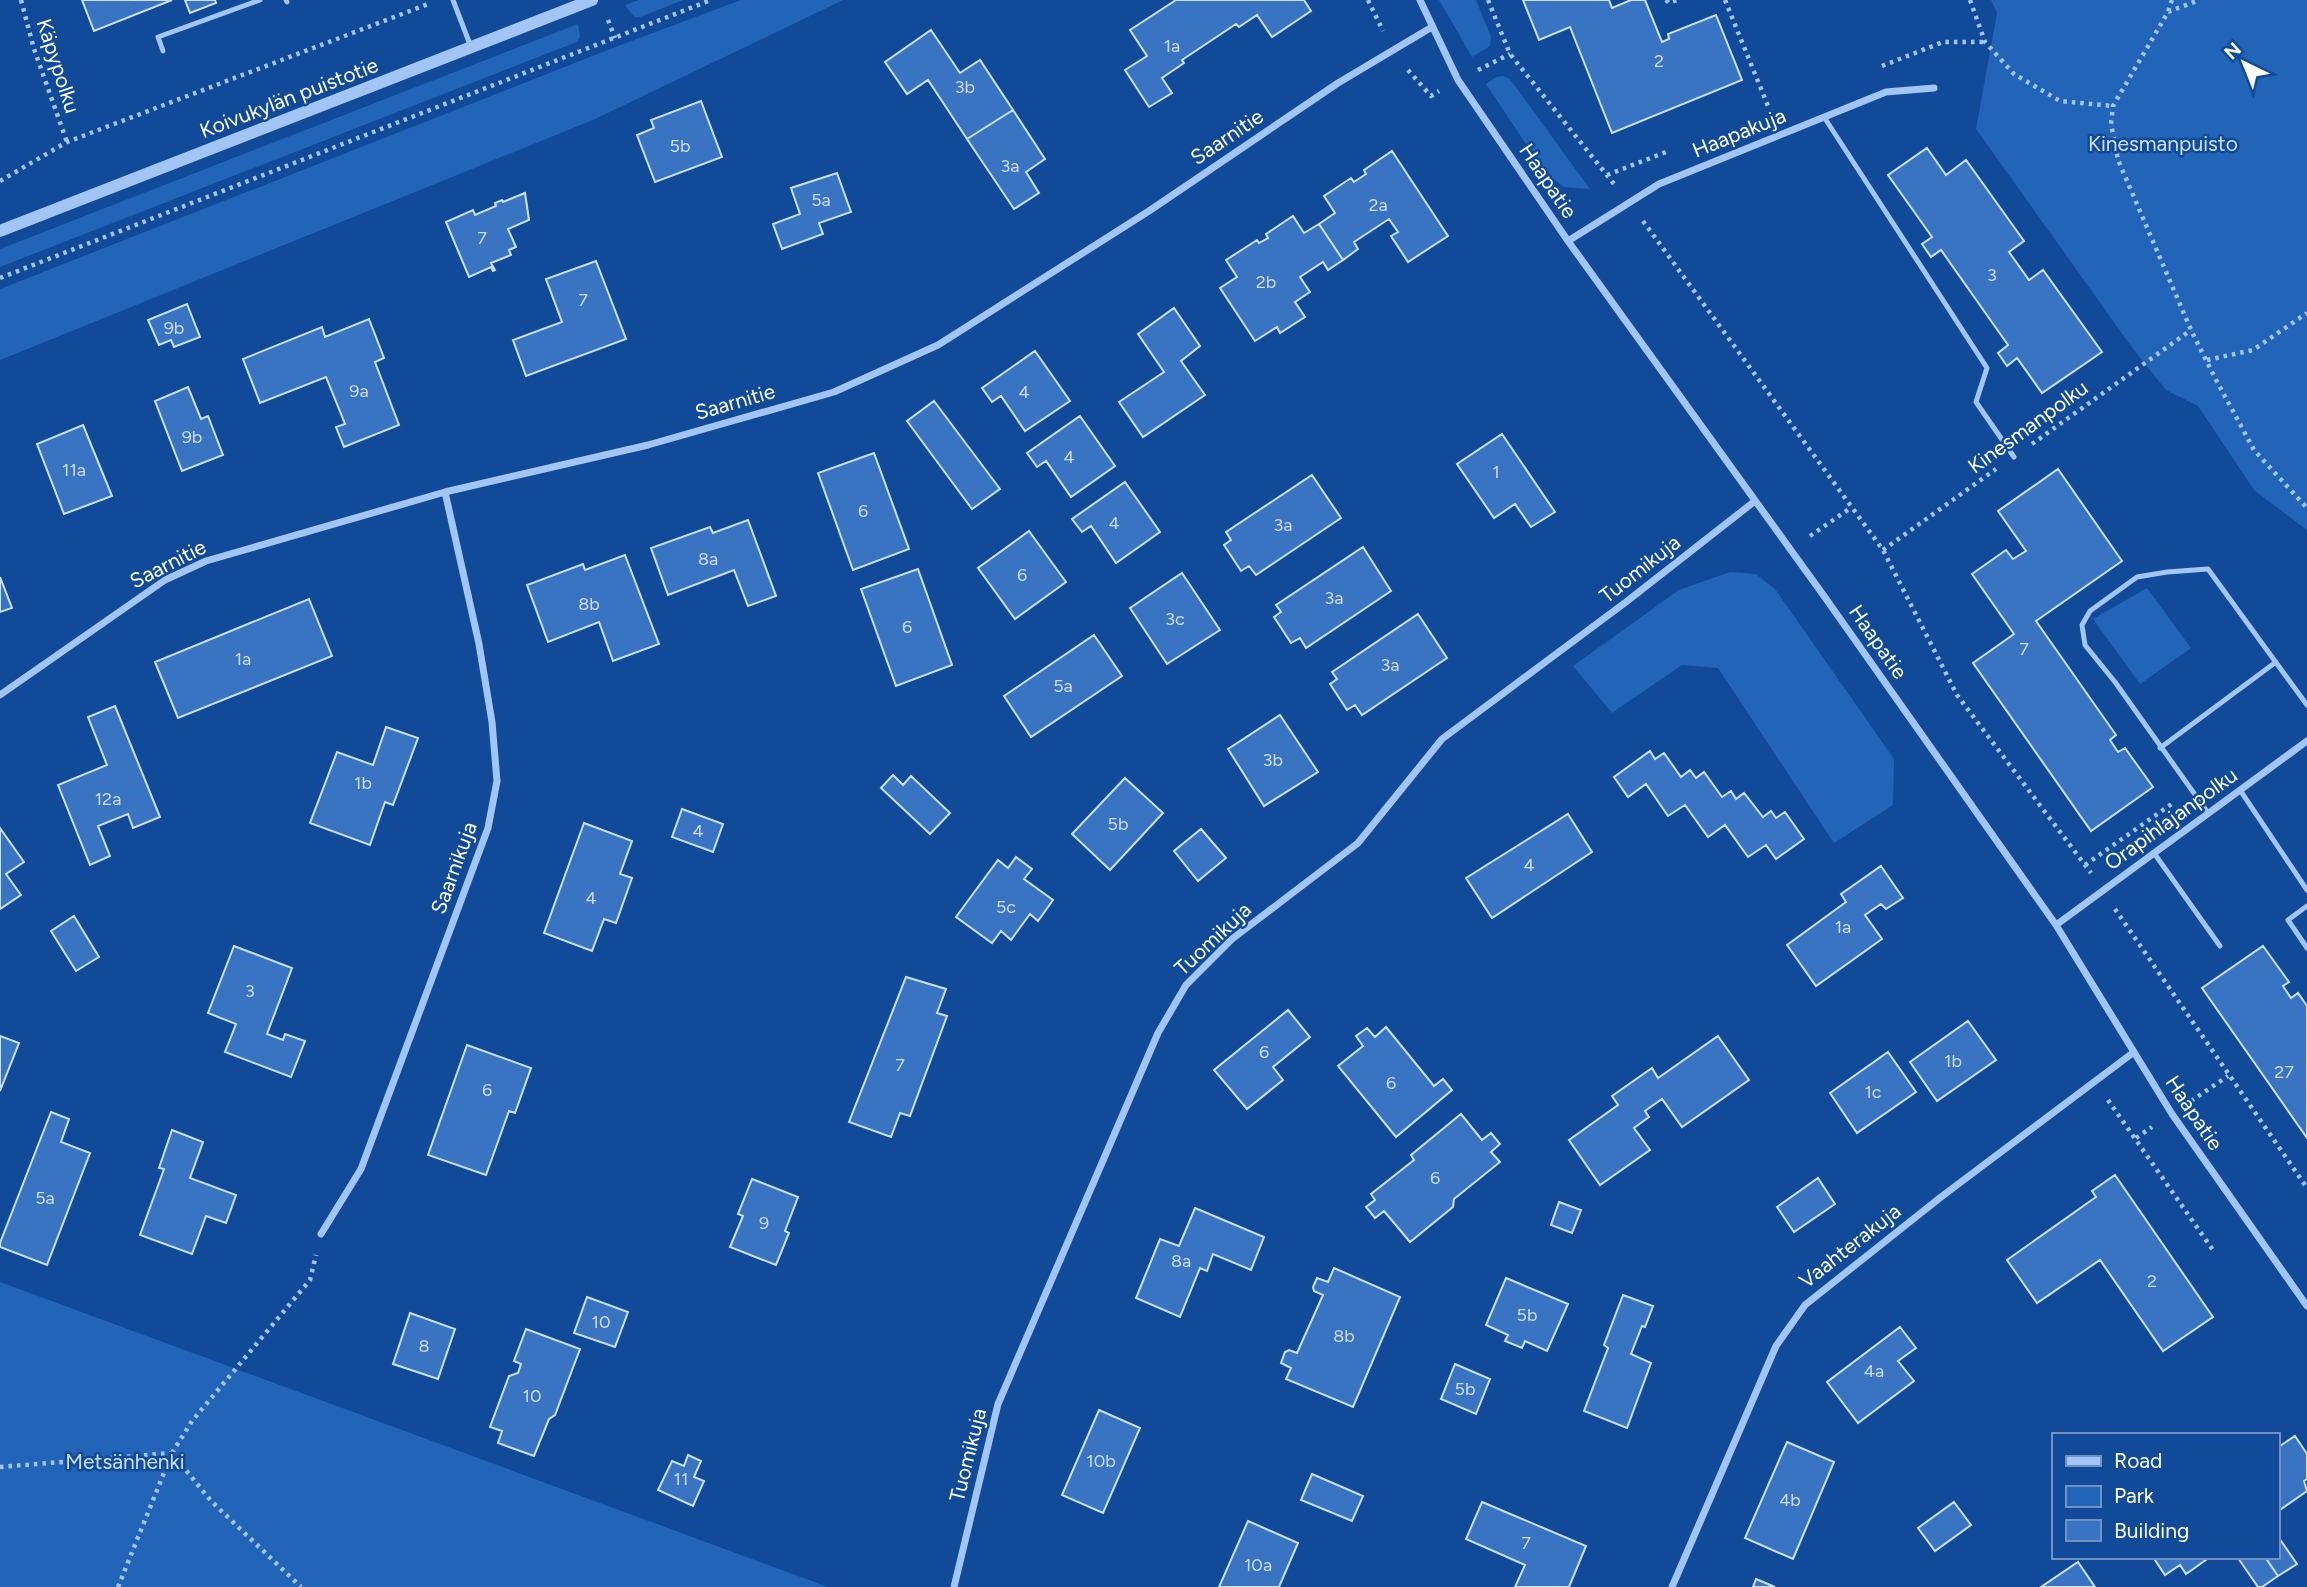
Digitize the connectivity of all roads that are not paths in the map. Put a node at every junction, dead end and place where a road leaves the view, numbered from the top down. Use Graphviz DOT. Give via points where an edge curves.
graph roads {
  1 [pos="260,0"];
  2 [pos="453,0"];
  3 [pos="592,0"];
  4 [pos="1420,0"];
  5 [pos="1432,27"];
  6 [pos="471,47"];
  7 [pos="163,51"];
  8 [pos="1934,88"];
  9 [pos="1824,117"];
  10 [pos="0,231"];
  11 [pos="1567,241"];
  12 [pos="2014,457"];
  13 [pos="445,492"];
  14 [pos="1755,501"];
  15 [pos="2276,662"];
  16 [pos="0,695"];
  17 [pos="2307,705"];
  18 [pos="2307,741"];
  19 [pos="2160,748"];
  20 [pos="2240,790"];
  21 [pos="2208,813"];
  22 [pos="2154,853"];
  23 [pos="2307,890"];
  24 [pos="2307,906"];
  25 [pos="2056,925"];
  26 [pos="2220,946"];
  27 [pos="2307,947"];
  28 [pos="2134,1052"];
  29 [pos="321,1234"];
  30 [pos="2307,1306"];
  31 [pos="954,1587"];
  32 [pos="1672,1587"];
  1 -- 7 [label="lane" via="158,37"];
  2 -- 6 [label="lane"];
  3 -- 6 [label="street, Koivukylän puistotie"];
  4 -- 5 [label="street, Haapatie"];
  5 -- 11 [label="street, Haapatie" via="1458,80"];
  5 -- 13 [label="street, Saarnitie" via="1338,83 1149,211 938,345 834,392 648,445"];
  6 -- 10 [label="street, Koivukylän puistotie"];
  8 -- 9 [label="street, Haapakuja" via="1886,92"];
  9 -- 11 [label="street, Haapakuja" via="1659,184"];
  9 -- 12 [label="lane" via="1987,368 1976,402"];
  11 -- 14 [label="street, Haapatie"];
  13 -- 16 [label="street, Saarnitie" via="206,561 165,580"];
  13 -- 29 [label="street, Saarnikuja" via="479,644 497,781 488,828 360,1169"];
  14 -- 25 [label="street, Haapatie"];
  14 -- 31 [label="street, Tuomikuja" via="1442,739 1358,843 1232,939 1186,985 1158,1033 998,1404"];
  15 -- 17 [label="lane"];
  15 -- 19 [label="lane"];
  15 -- 19 [label="lane" via="2208,569 2137,577 2107,597 2082,625 2085,645"];
  18 -- 20 [label="street, Orapihlajanpolku"];
  19 -- 21 [label="lane"];
  20 -- 21 [label="street, Orapihlajanpolku"];
  20 -- 23 [label="lane"];
  21 -- 22 [label="street, Orapihlajanpolku"];
  22 -- 25 [label="street, Orapihlajanpolku"];
  22 -- 26 [label="lane"];
  24 -- 27 [label="lane" via="2288,920"];
  25 -- 28 [label="street, Haapatie"];
  28 -- 30 [label="street, Haapatie"];
  28 -- 32 [label="street, Vaahterakuja" via="1805,1305 1776,1346"];
}
